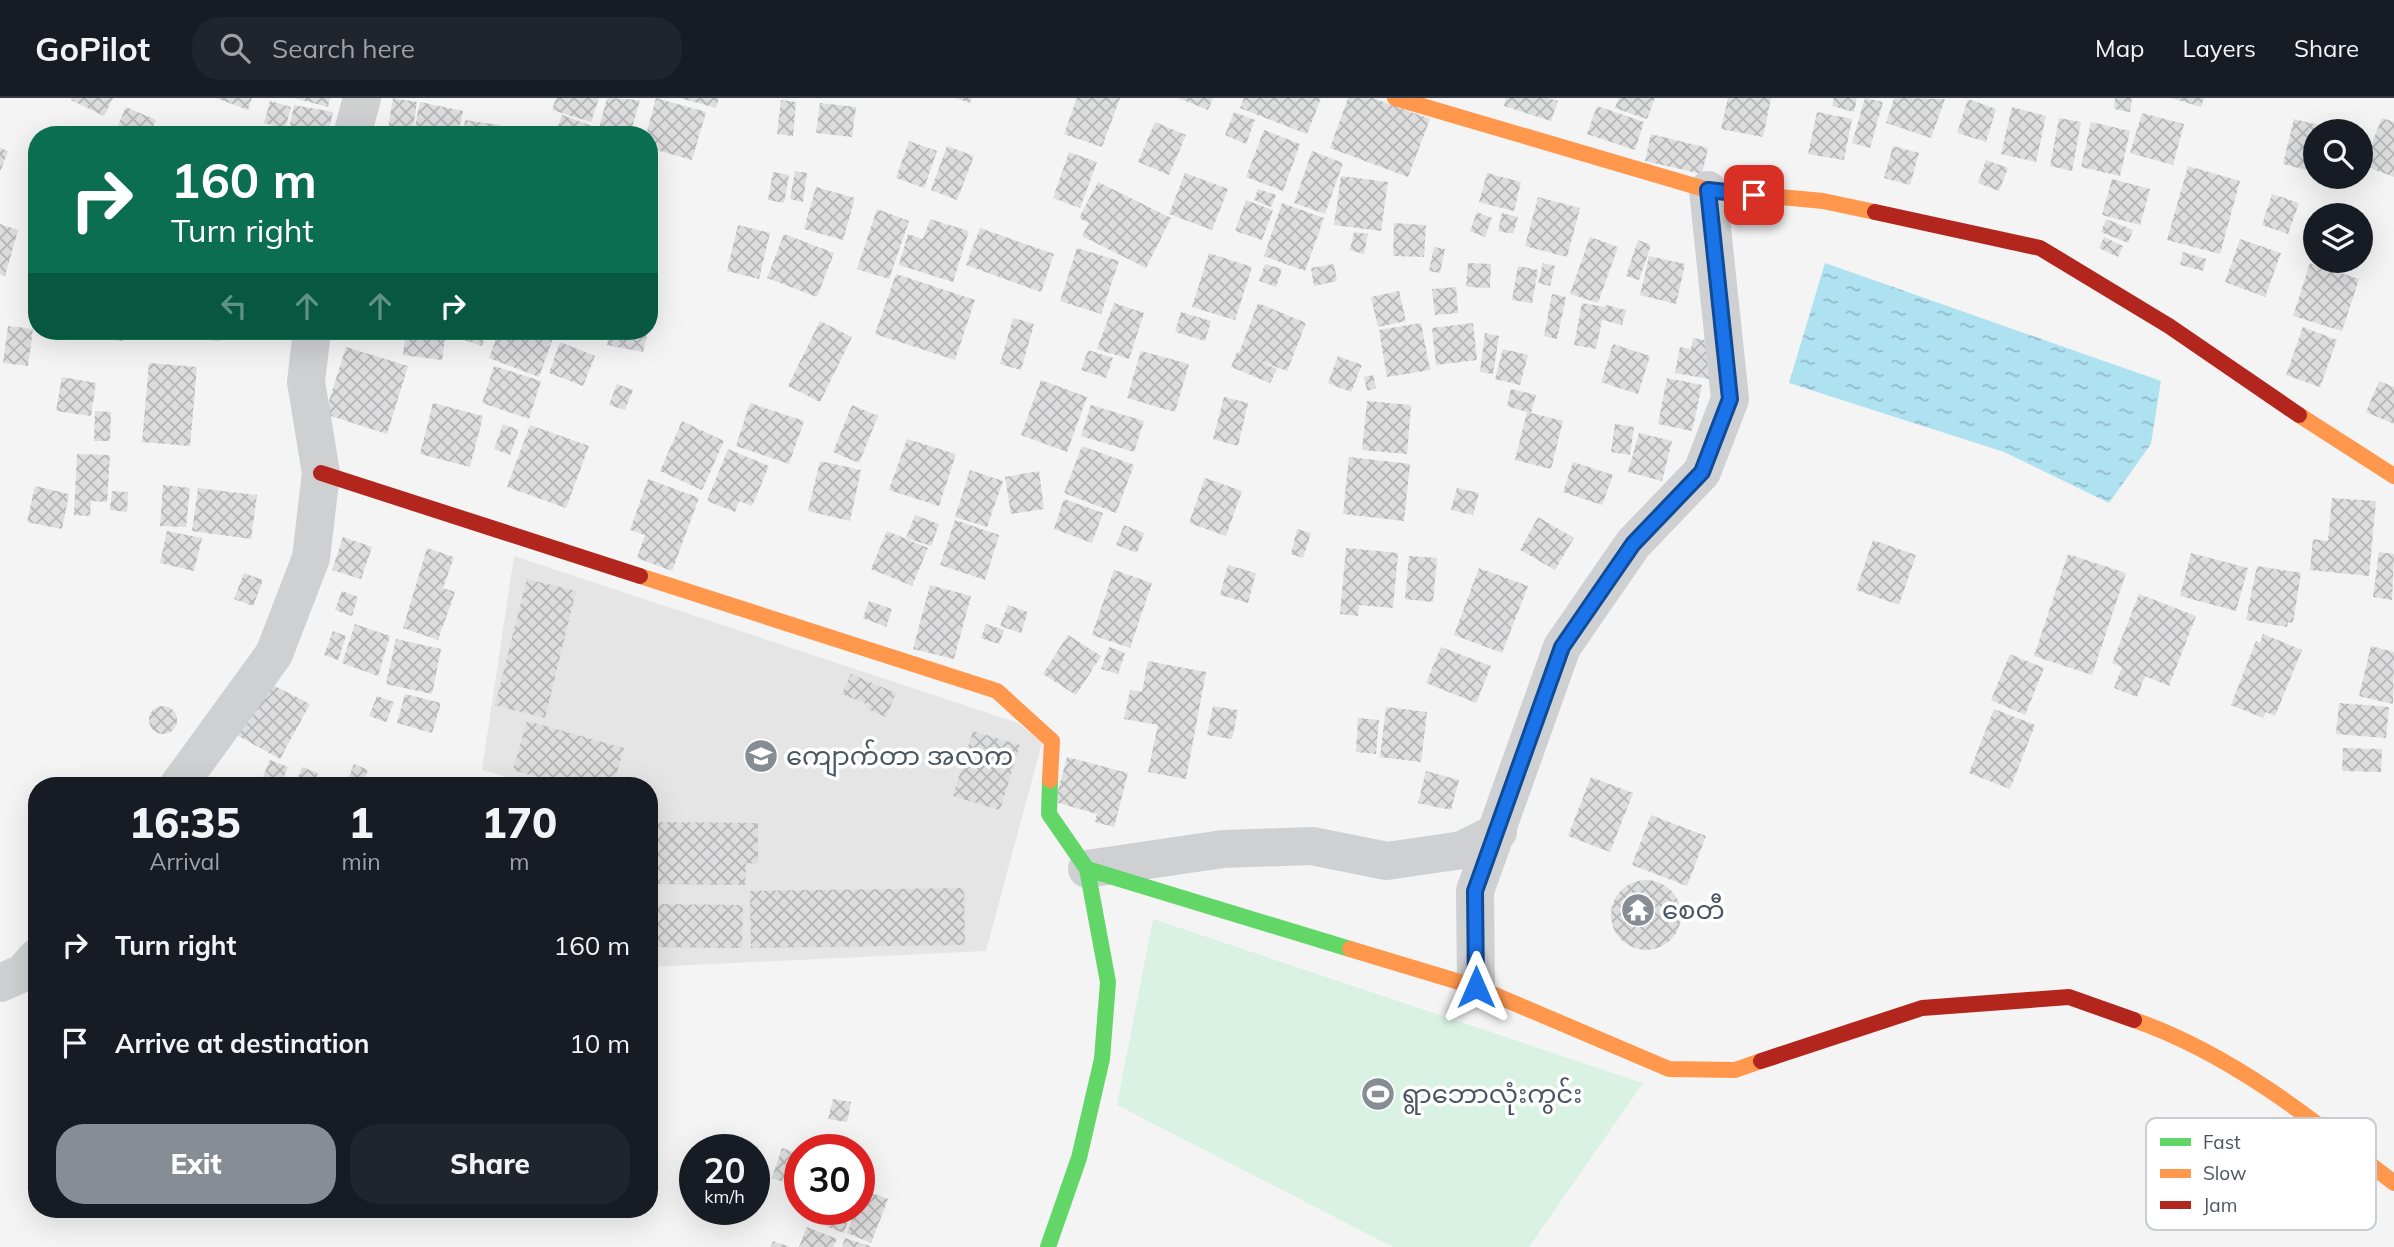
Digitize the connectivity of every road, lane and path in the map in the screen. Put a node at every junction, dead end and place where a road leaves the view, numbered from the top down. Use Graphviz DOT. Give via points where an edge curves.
graph roads {
  1 [pos="362,98"];
  2 [pos="1395,98"];
  3 [pos="354,126"];
  4 [pos="1708,190"];
  5 [pos="311,340"];
  6 [pos="321,473"];
  7 [pos="2394,476"];
  8 [pos="185,777"];
  9 [pos="1498,832"];
  10 [pos="1087,869"];
  11 [pos="28,967"];
  12 [pos="0,983"];
  13 [pos="1476,987"];
  14 [pos="2310,1118"];
  15 [pos="2376,1169"];
  16 [pos="2394,1183"];
  17 [pos="1048,1247"];
  1 -- 3 [label="street"];
  2 -- 4 [label="street"];
  4 -- 7 [label="street" via="1823,201 2040,248 2169,326"];
  4 -- 9 [label="street" via="1730,399 1702,472 1633,544 1562,647"];
  5 -- 6 [label="street" via="306,382"];
  6 -- 8 [label="street" via="311,558 274,654"];
  6 -- 10 [label="street" via="997,691 1052,741 1049,814"];
  9 -- 10 [label="street" via="1462,850 1387,861 1312,846 1223,849"];
  9 -- 13 [label="street" via="1475,891"];
  10 -- 13 [label="street"];
  10 -- 17 [label="street" via="1108,982 1102,1059 1079,1158"];
  11 -- 12 [label="street"];
  13 -- 14 [label="street" via="1669,1069 1735,1070 1922,1008 2069,997 2172,1033"];
  15 -- 16 [label="street"];
}
